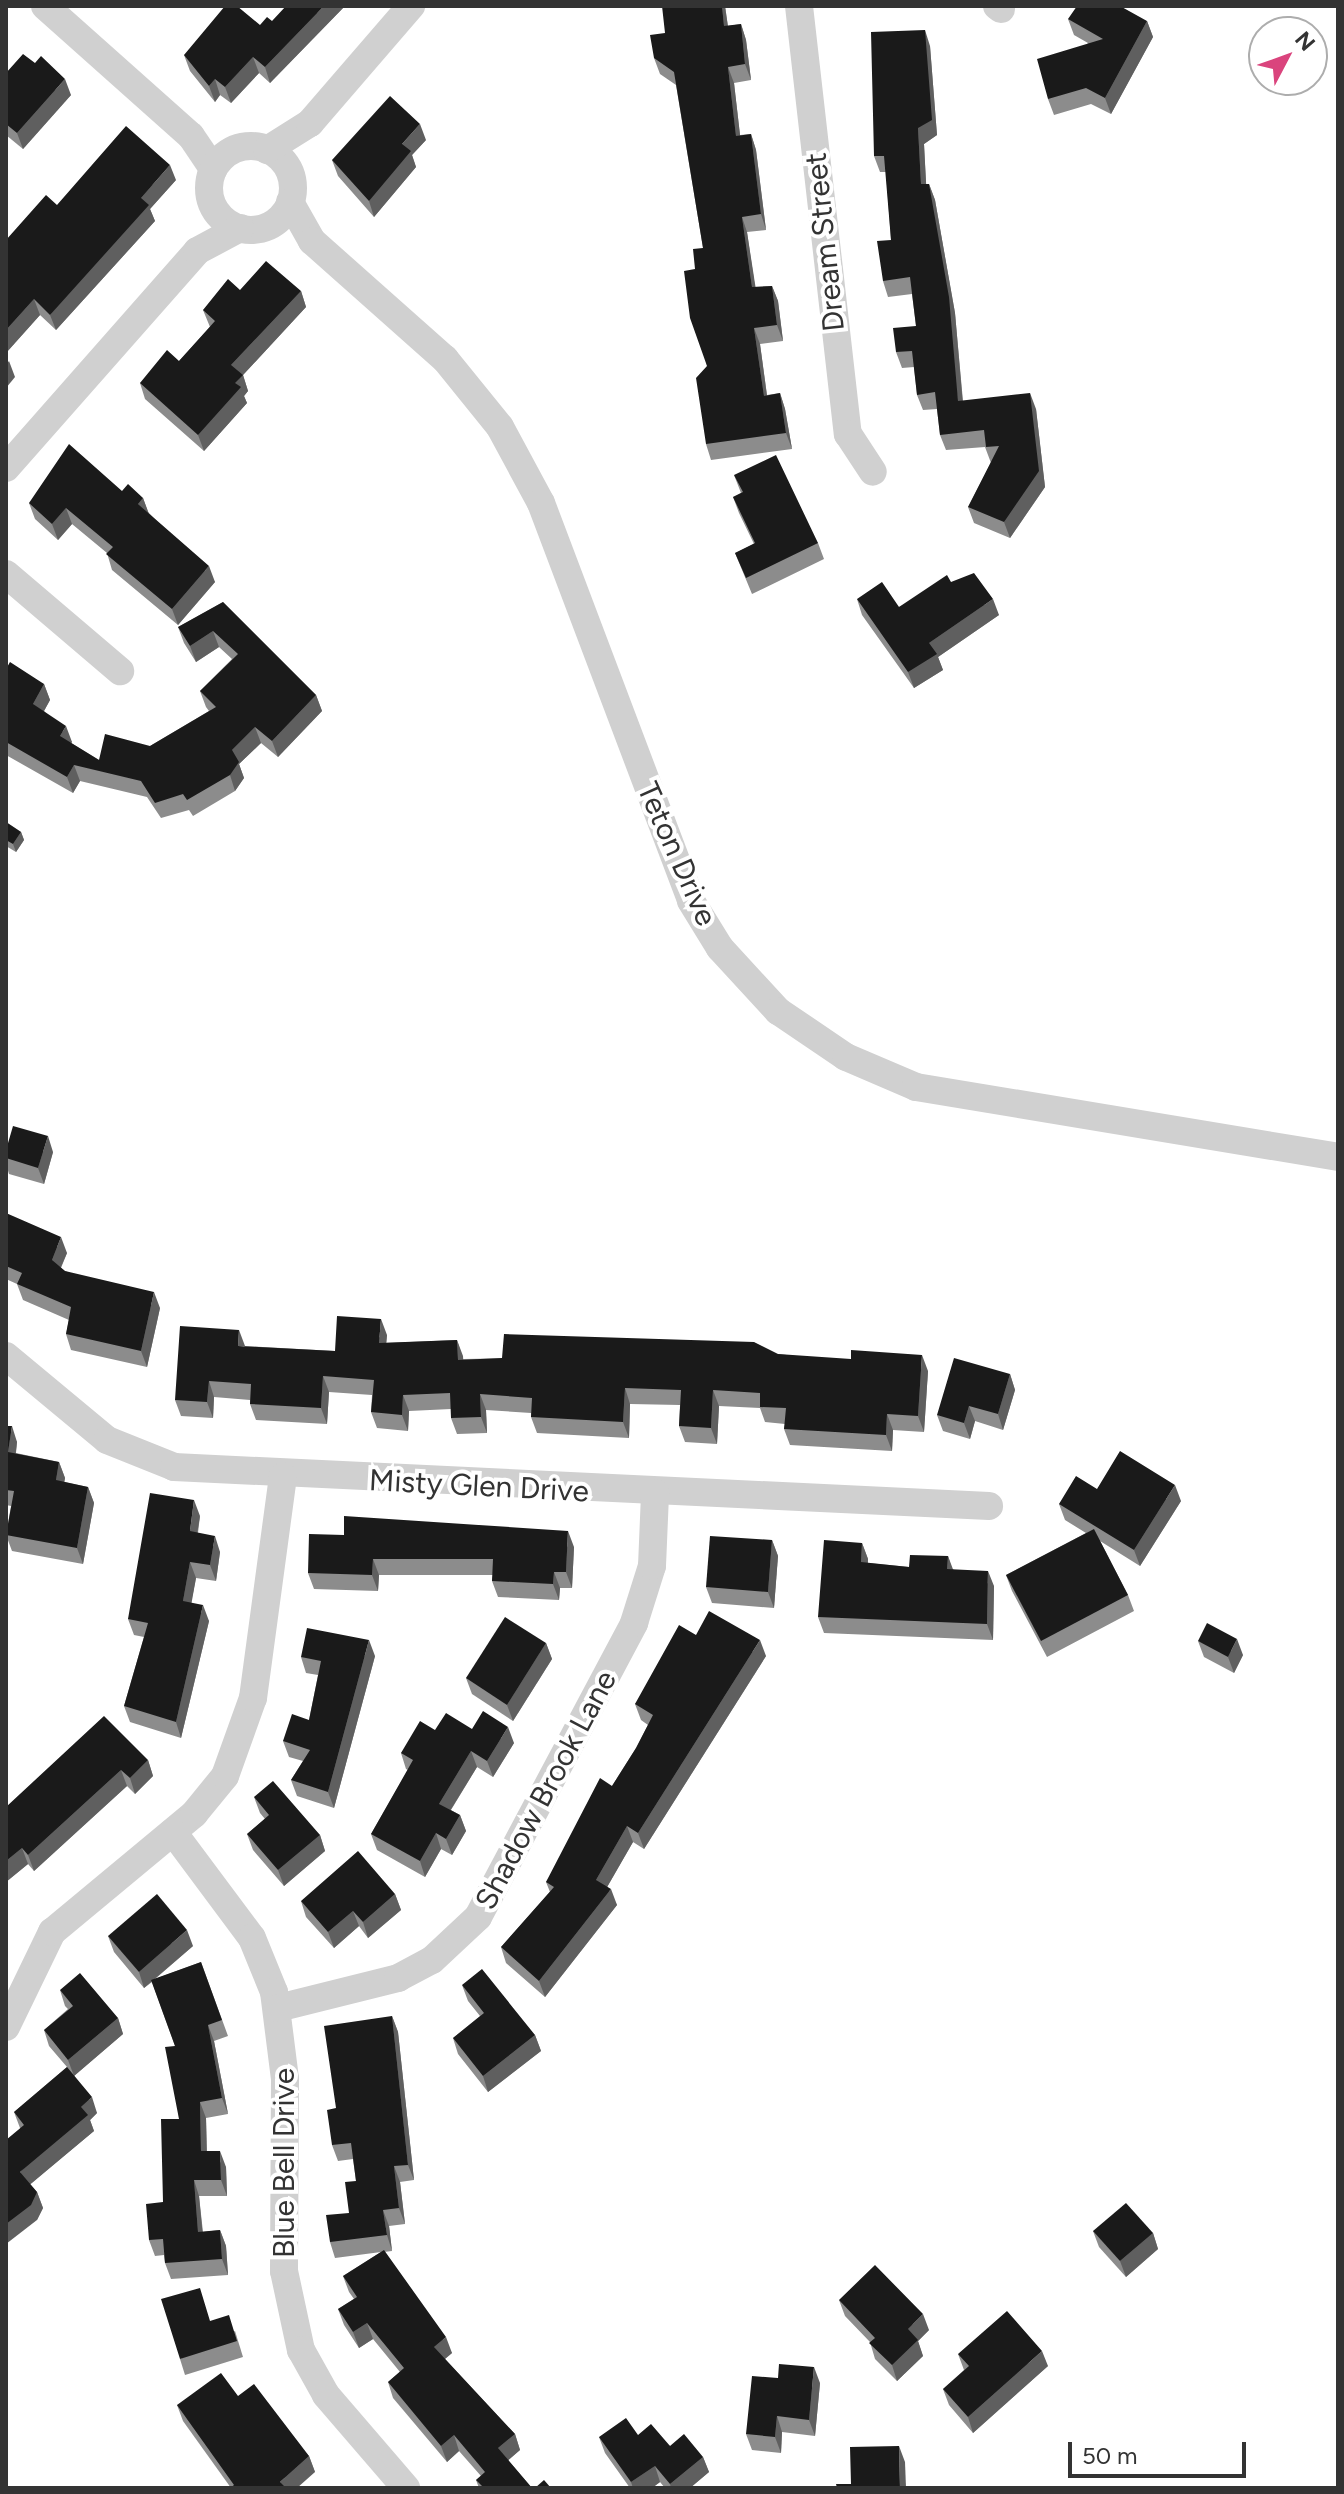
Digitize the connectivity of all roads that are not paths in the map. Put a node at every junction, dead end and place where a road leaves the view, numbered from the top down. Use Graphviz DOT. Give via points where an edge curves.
graph roads {
  1 [pos="45,6"];
  2 [pos="411,6"];
  3 [pos="807,7"];
  4 [pos="310,123"];
  5 [pos="191,136"];
  6 [pos="236,149"];
  7 [pos="267,150"];
  8 [pos="213,169"];
  9 [pos="289,171"];
  10 [pos="290,202"];
  11 [pos="213,205"];
  12 [pos="270,225"];
  13 [pos="240,228"];
  14 [pos="312,241"];
  15 [pos="197,251"];
  16 [pos="6,468"];
  17 [pos="873,472"];
  18 [pos="6,574"];
  19 [pos="120,671"];
  20 [pos="1338,1157"];
  21 [pos="6,1356"];
  22 [pos="283,1476"];
  23 [pos="655,1493"];
  24 [pos="989,1506"];
  25 [pos="173,1832"];
  26 [pos="278,2008"];
  27 [pos="6,2027"];
  28 [pos="406,2488"];
  1 -- 5 [label="street"];
  2 -- 4 [label="street"];
  3 -- 17 [label="street, Dream Street" via="848,434"];
  4 -- 7 [label="street"];
  4 -- 9 [label="street"];
  5 -- 6 [label="street"];
  5 -- 8 [label="street"];
  6 -- 7 [label="street"];
  6 -- 8 [label="street"];
  7 -- 9 [label="street"];
  8 -- 11 [label="street"];
  9 -- 10 [label="street"];
  10 -- 12 [label="street"];
  10 -- 14 [label="street, Teton Drive"];
  11 -- 13 [label="street"];
  11 -- 15 [label="street"];
  12 -- 13 [label="street"];
  12 -- 14 [label="street, Teton Drive"];
  13 -- 15 [label="street"];
  14 -- 20 [label="street, Teton Drive" via="445,359 500,427 541,503 691,901 720,948 778,1011 846,1057 916,1087"];
  15 -- 16 [label="street"];
  18 -- 19 [label="street"];
  21 -- 22 [label="street, Misty Glen Drive" via="80,1421 142,1458"];
  22 -- 23 [label="street, Misty Glen Drive"];
  22 -- 25 [label="street" via="277,1560 247,1722 225,1776"];
  23 -- 24 [label="street, Misty Glen Drive"];
  23 -- 26 [label="street, Shadow Brook Lane" via="652,1566 634,1623 478,1917 432,1960 398,1978"];
  25 -- 26 [label="street, Blue Bell Drive" via="252,1938"];
  25 -- 27 [label="street" via="52,1932"];
  26 -- 28 [label="street, Blue Bell Drive" via="284,2271 296,2335 312,2376"];
}
